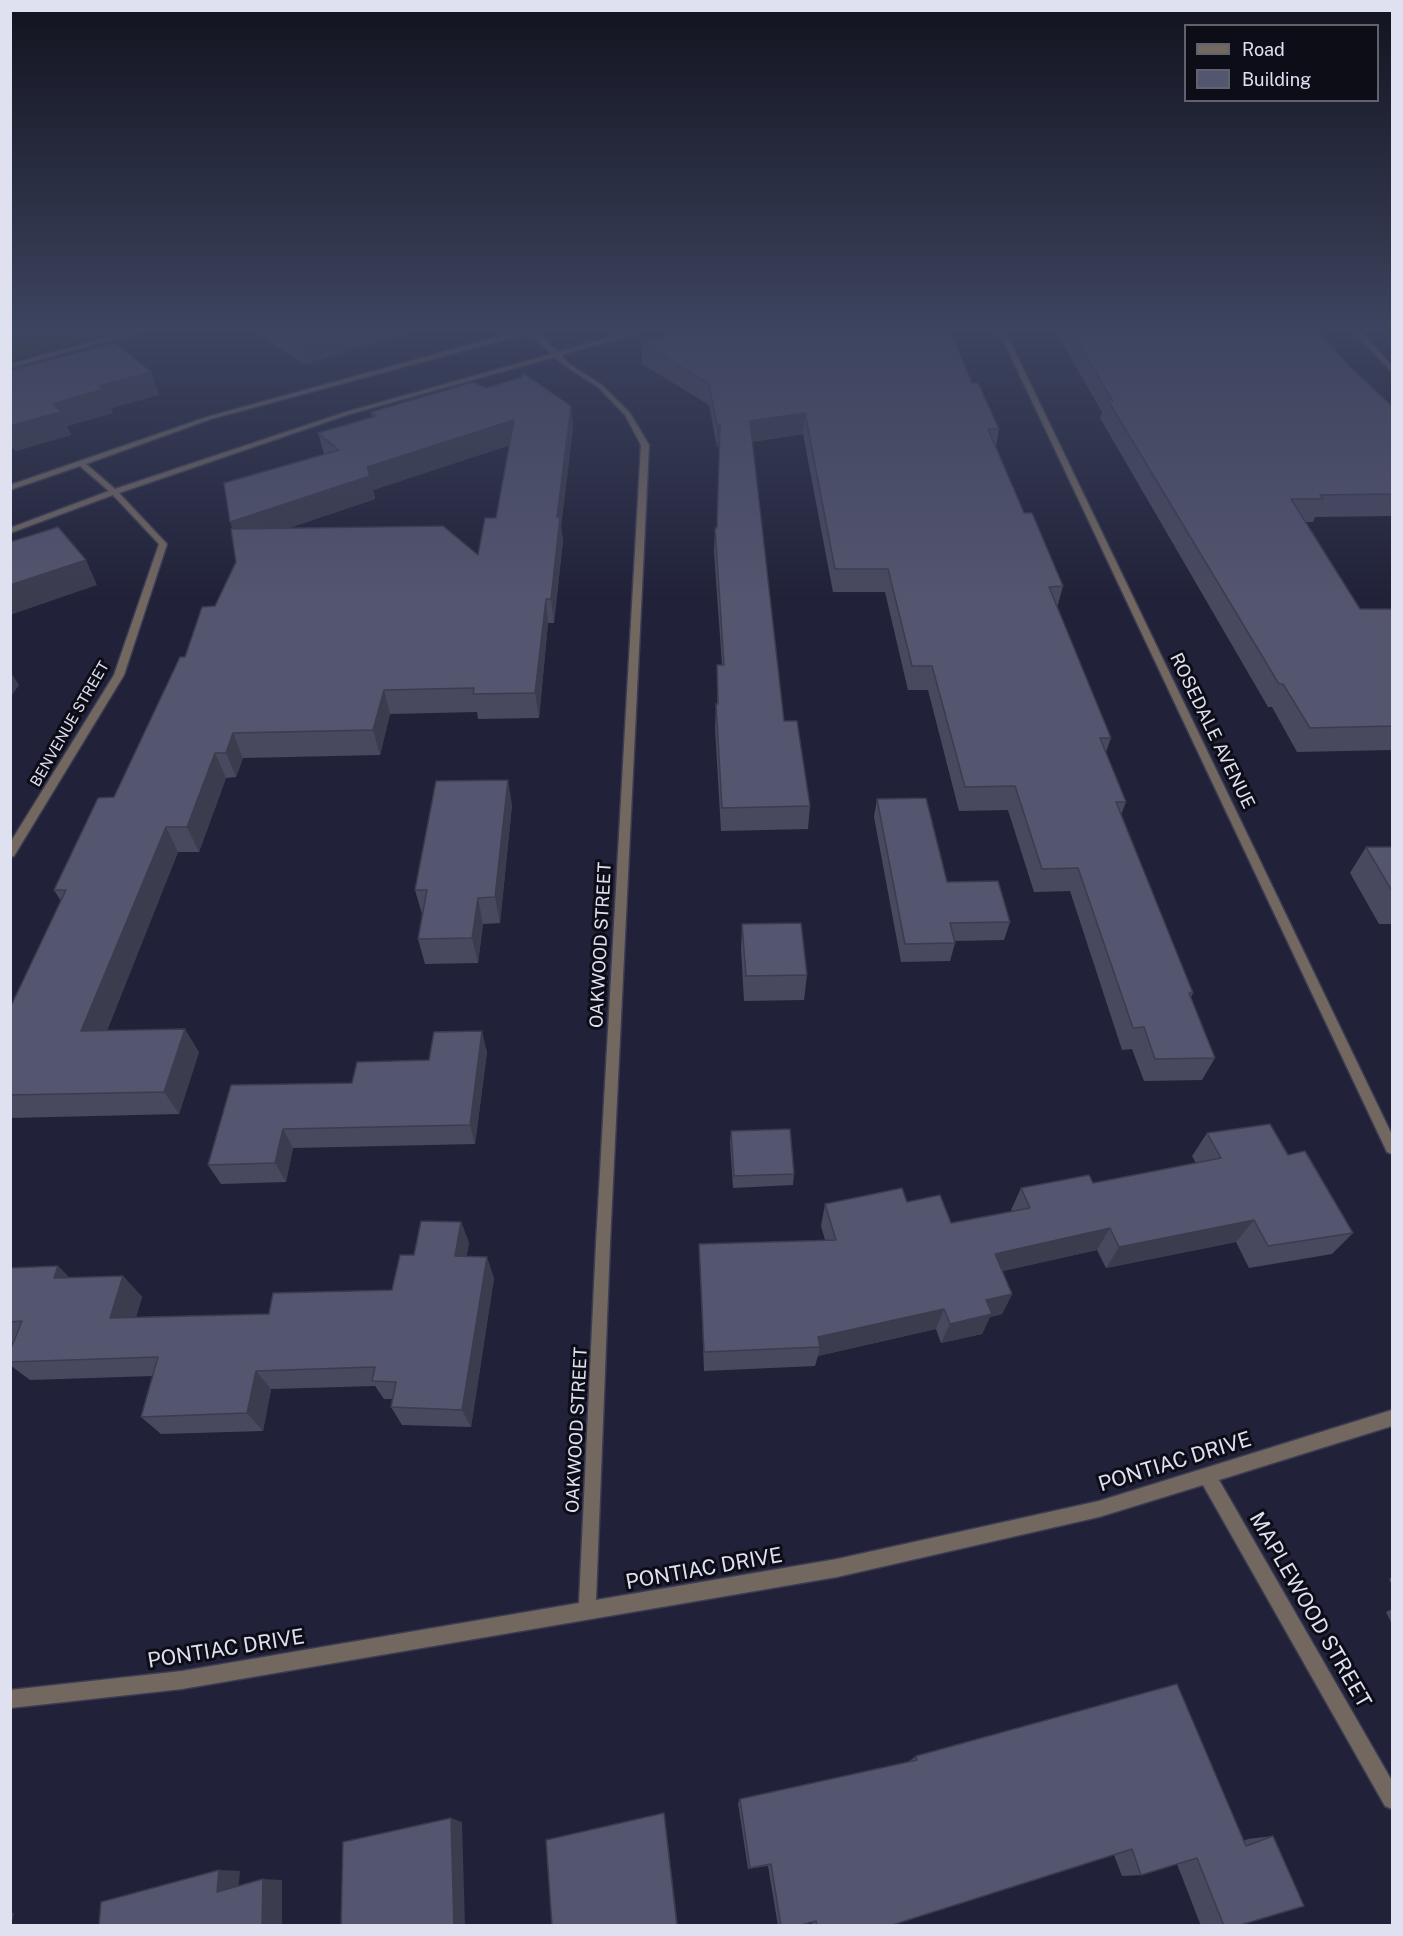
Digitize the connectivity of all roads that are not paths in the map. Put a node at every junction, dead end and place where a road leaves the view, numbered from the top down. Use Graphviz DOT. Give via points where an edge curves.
graph roads {
  1 [pos="207,419"];
  2 [pos="329,419"];
  3 [pos="631,419"];
  4 [pos="1043,419"];
  5 [pos="81,463"];
  6 [pos="10,488"];
  7 [pos="114,492"];
  8 [pos="10,531"];
  9 [pos="10,853"];
  10 [pos="1392,1148"];
  11 [pos="1392,1418"];
  12 [pos="1207,1476"];
  13 [pos="587,1612"];
  14 [pos="10,1700"];
  15 [pos="1392,1799"];
  1 -- 5 [label="street"];
  2 -- 7 [label="street"];
  3 -- 13 [label="street, OAKWOOD STREET" via="645,445"];
  4 -- 10 [label="street, ROSEDALE AVENUE"];
  5 -- 6 [label="street"];
  5 -- 7 [label="street, BENVENUE STREET"];
  7 -- 8 [label="street"];
  7 -- 9 [label="street, BENVENUE STREET" via="163,544 119,675"];
  11 -- 12 [label="street, PONTIAC DRIVE"];
  12 -- 13 [label="street, PONTIAC DRIVE" via="1099,1509 837,1568"];
  12 -- 15 [label="street, MAPLEWOOD STREET"];
  13 -- 14 [label="street, PONTIAC DRIVE" via="182,1680"];
}
